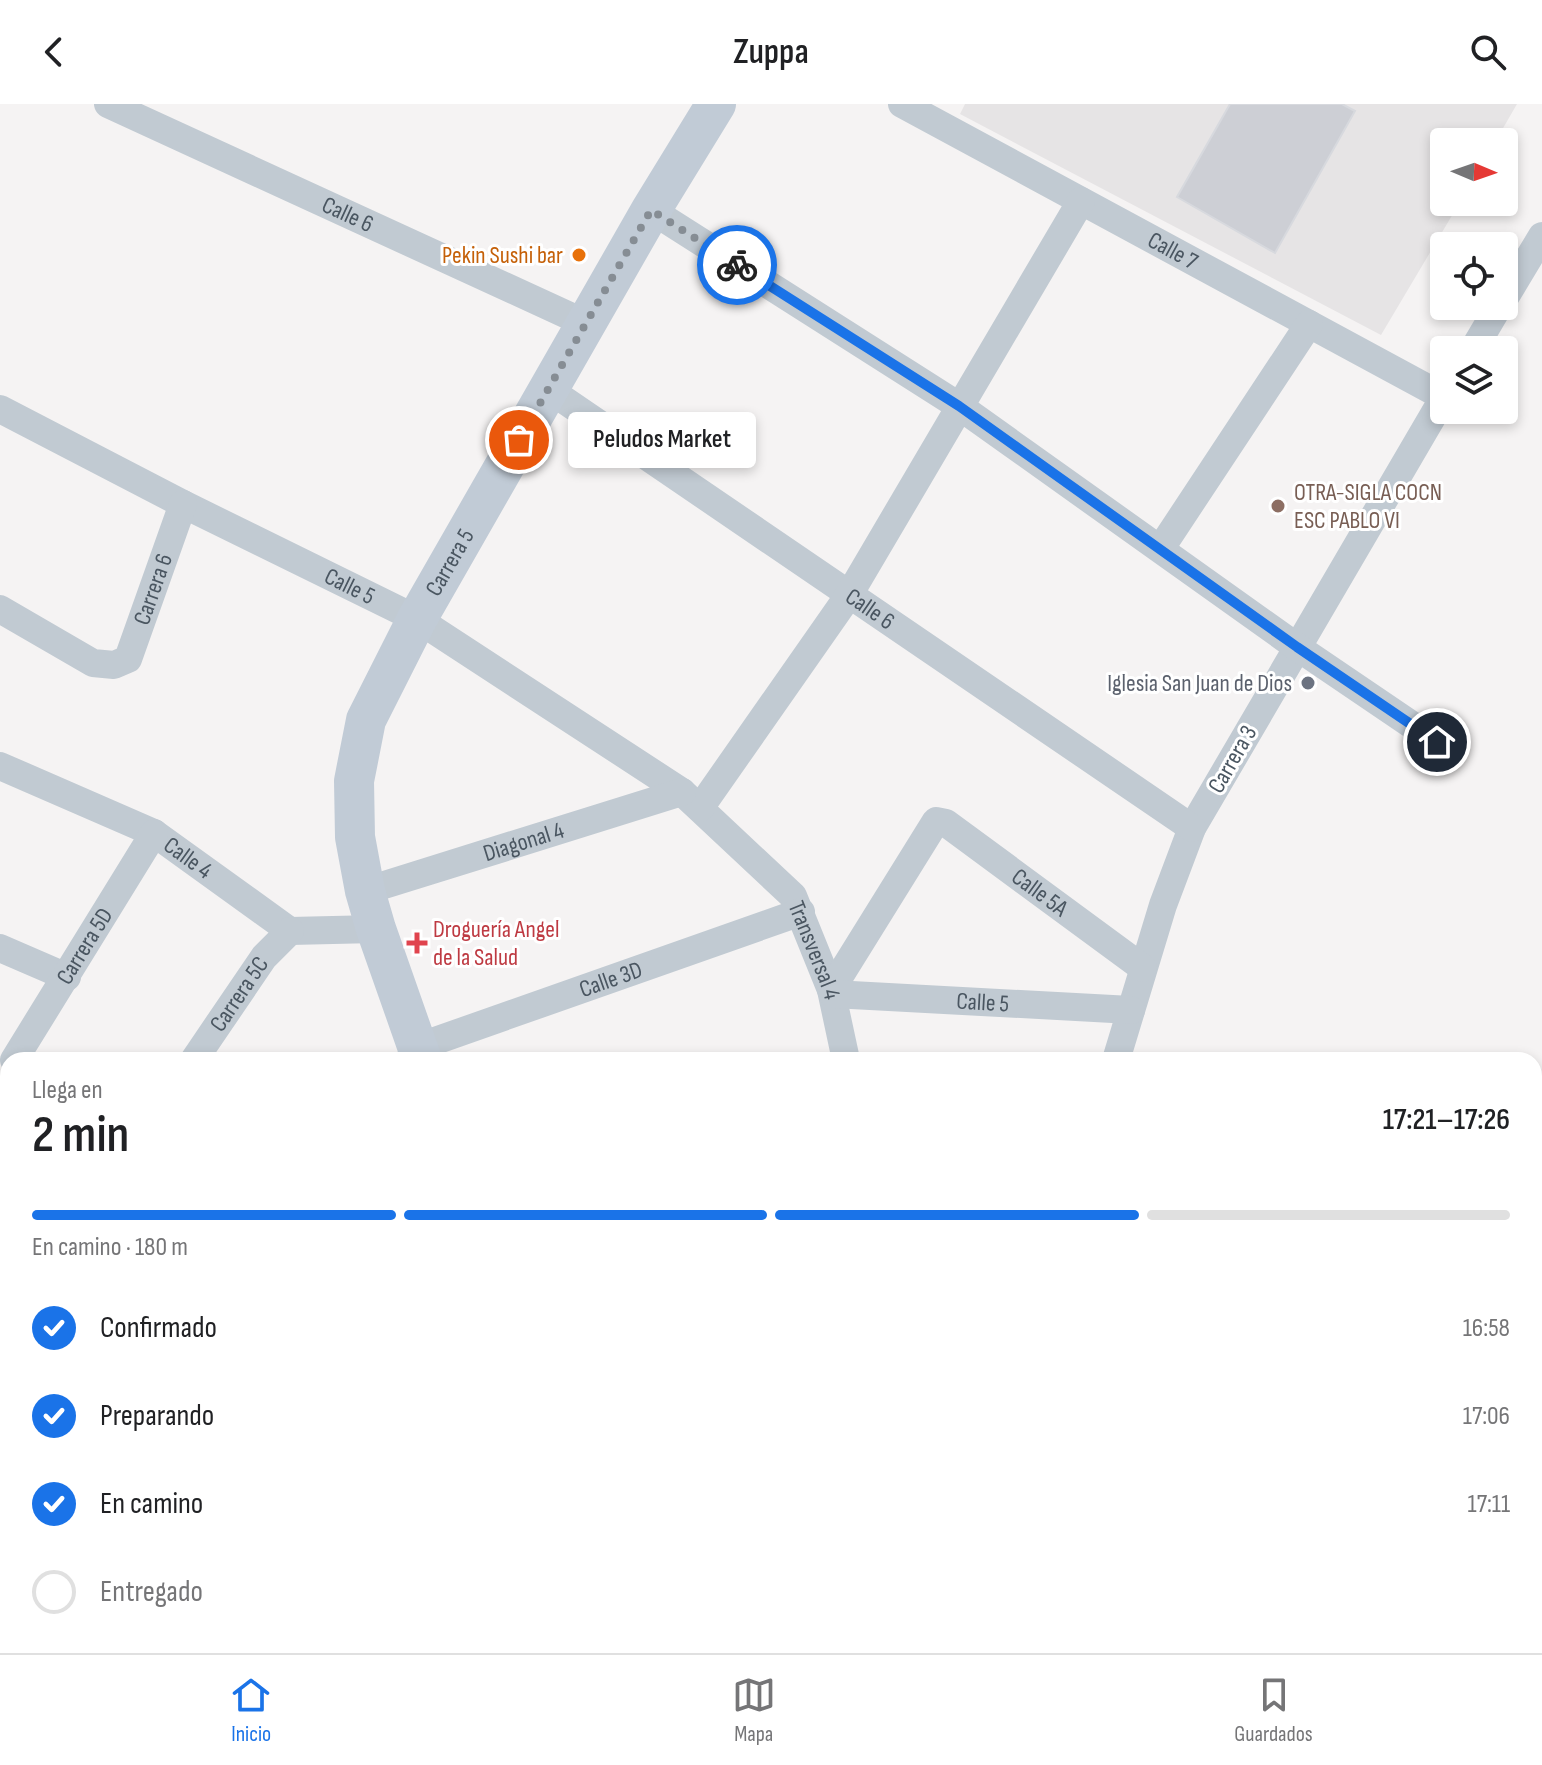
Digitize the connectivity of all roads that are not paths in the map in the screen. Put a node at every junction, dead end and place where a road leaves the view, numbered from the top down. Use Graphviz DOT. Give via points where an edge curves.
graph roads {
  1 [pos="108,104"];
  2 [pos="716,104"];
  3 [pos="902,104"];
  4 [pos="1081,201"];
  5 [pos="651,210"];
  6 [pos="1542,236"];
  7 [pos="1518,276"];
  8 [pos="587,324"];
  9 [pos="1309,324"];
  10 [pos="548,389"];
  11 [pos="1430,389"];
  12 [pos="959,406"];
  13 [pos="0,409"];
  14 [pos="1430,421"];
  15 [pos="183,504"];
  16 [pos="1161,548"];
  17 [pos="849,595"];
  18 [pos="0,609"];
  19 [pos="417,619"];
  20 [pos="1297,647"];
  21 [pos="1437,742"];
  22 [pos="0,766"];
  23 [pos="691,800"];
  24 [pos="1192,828"];
  25 [pos="154,833"];
  26 [pos="365,891"];
  27 [pos="801,912"];
  28 [pos="376,929"];
  29 [pos="290,931"];
  30 [pos="0,948"];
  31 [pos="1143,968"];
  32 [pos="67,977"];
  33 [pos="832,992"];
  34 [pos="1131,1010"];
  35 [pos="19,1052"];
  36 [pos="199,1052"];
  37 [pos="416,1052"];
  38 [pos="428,1052"];
  39 [pos="844,1052"];
  40 [pos="1118,1052"];
  1 -- 8 [label="street, Calle 6"];
  2 -- 5 [label="street, Carrera 5"];
  3 -- 4 [label="street, Calle 7"];
  4 -- 9 [label="street, Calle 7"];
  4 -- 12 [label="street"];
  5 -- 8 [label="street, Carrera 5"];
  5 -- 12 [label="street"];
  6 -- 7 [label="street"];
  8 -- 10 [label="street, Carrera 5"];
  9 -- 11 [label="street, Calle 7"];
  9 -- 16 [label="street"];
  10 -- 17 [label="street, Calle 6"];
  10 -- 19 [label="street, Carrera 5"];
  12 -- 16 [label="street"];
  12 -- 17 [label="street"];
  13 -- 15 [label="street, Calle 5"];
  14 -- 20 [label="street, Carrera 3"];
  15 -- 18 [label="street, Carrera 6" via="128,659 114,665 93,663"];
  15 -- 19 [label="street, Calle 5"];
  16 -- 20 [label="street"];
  17 -- 23 [label="street"];
  17 -- 24 [label="street, Calle 6"];
  19 -- 23 [label="street, Calle 5"];
  19 -- 26 [label="street, Carrera 5" via="366,720 354,781 355,837"];
  20 -- 21 [label="street"];
  20 -- 24 [label="street, Carrera 3"];
  22 -- 25 [label="street, Calle 4"];
  23 -- 26 [label="street, Diagonal 4"];
  23 -- 27 [label="street, Transversal 4" via="793,896"];
  24 -- 31 [label="street, Carrera 3"];
  25 -- 29 [label="street, Calle 4"];
  25 -- 32 [label="street, Carrera 5D"];
  26 -- 28 [label="street, Carrera 5"];
  27 -- 33 [label="street, Transversal 4"];
  27 -- 38 [label="street, Calle 3D"];
  28 -- 29 [label="street"];
  28 -- 37 [label="street, Carrera 5"];
  29 -- 36 [label="street, Carrera 5C" via="264,957"];
  30 -- 32 [label="street"];
  31 -- 33 [label="street, Calle 5A" via="946,823 936,821"];
  31 -- 34 [label="street, Carrera 3"];
  32 -- 35 [label="street, Carrera 5D"];
  33 -- 34 [label="street, Calle 5"];
  33 -- 39 [label="street, Transversal 4"];
  34 -- 40 [label="street, Carrera 3"];
}
